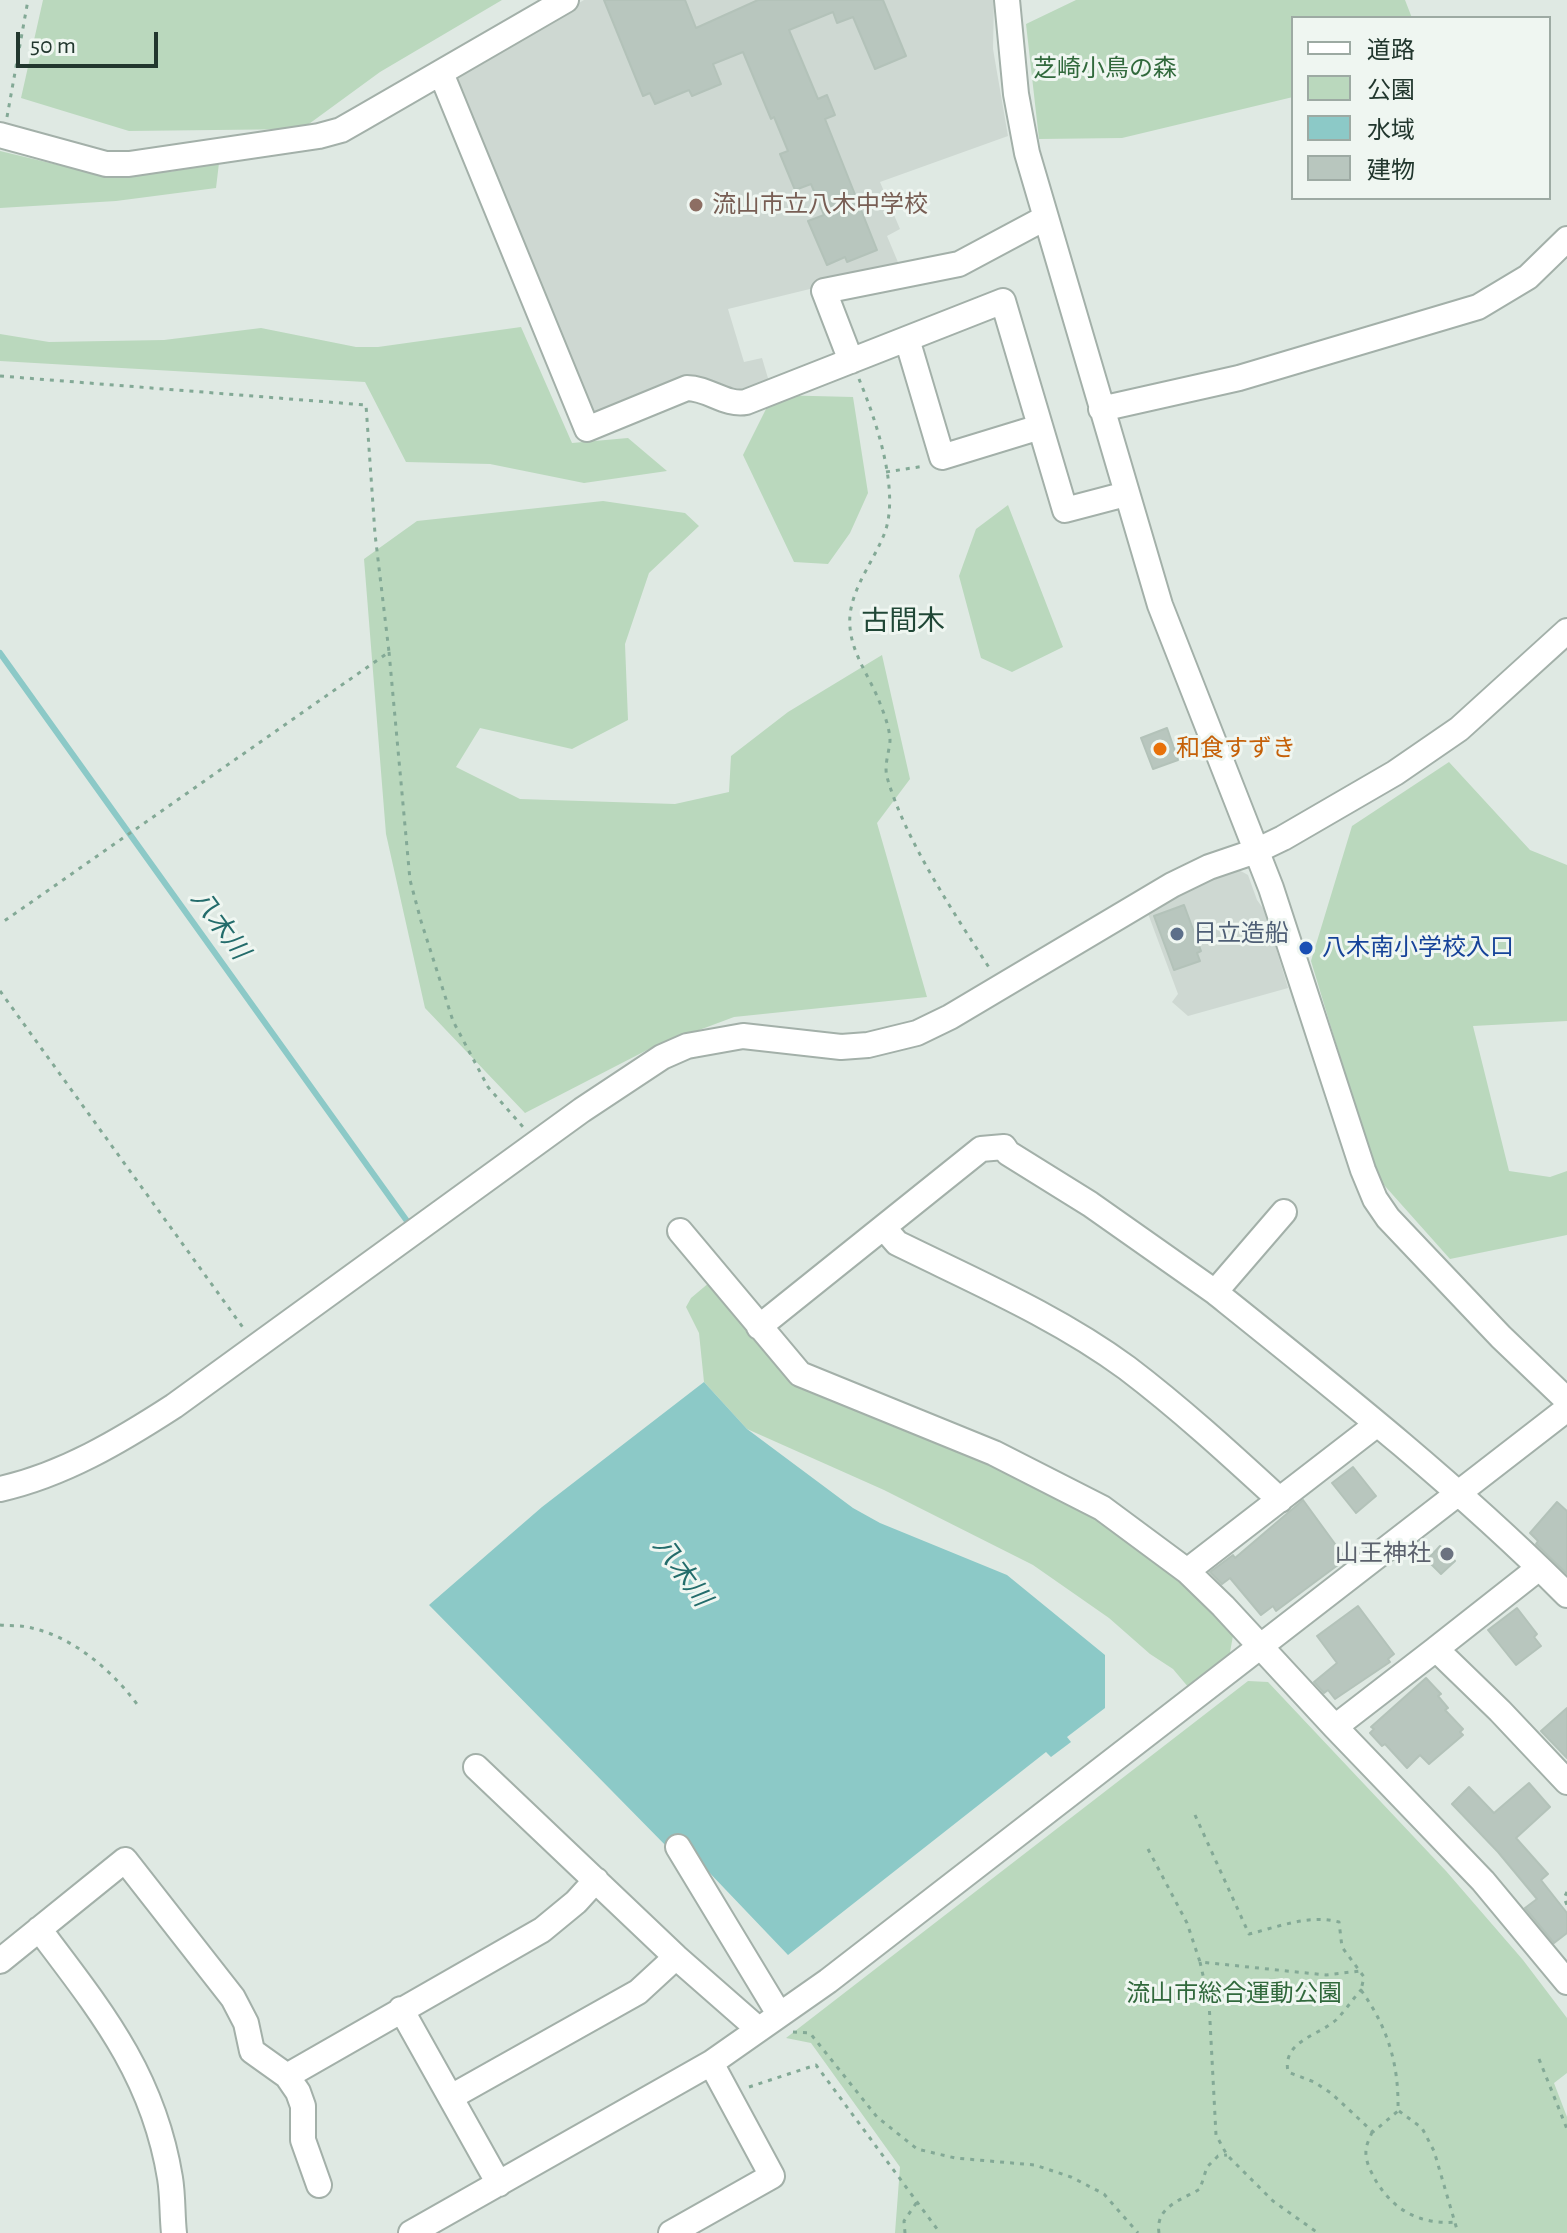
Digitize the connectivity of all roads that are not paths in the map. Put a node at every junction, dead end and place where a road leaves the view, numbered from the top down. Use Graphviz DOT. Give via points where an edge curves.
graph roads {
  1 [pos="566,0"];
  2 [pos="1007,0"];
  3 [pos="441,73"];
  4 [pos="2,136"];
  5 [pos="1045,218"];
  6 [pos="1567,239"];
  7 [pos="907,339"];
  8 [pos="851,361"];
  9 [pos="1101,409"];
  10 [pos="1040,427"];
  11 [pos="1126,494"];
  12 [pos="1567,631"];
  13 [pos="1256,851"];
  14 [pos="1284,1212"];
  15 [pos="884,1228"];
  16 [pos="680,1231"];
  17 [pos="1215,1292"];
  18 [pos="759,1327"];
  19 [pos="1567,1400"];
  20 [pos="1567,1409"];
  21 [pos="1376,1425"];
  22 [pos="0,1489"];
  23 [pos="1457,1493"];
  24 [pos="1280,1500"];
  25 [pos="1539,1568"];
  26 [pos="1187,1571"];
  27 [pos="1567,1595"];
  28 [pos="1259,1646"];
  29 [pos="1436,1649"];
  30 [pos="1335,1727"];
  31 [pos="476,1767"];
  32 [pos="1567,1782"];
  33 [pos="678,1847"];
  34 [pos="596,1880"];
  35 [pos="39,1929"];
  36 [pos="676,1957"];
  37 [pos="0,1961"];
  38 [pos="1567,1982"];
  39 [pos="401,2009"];
  40 [pos="785,2023"];
  41 [pos="757,2028"];
  42 [pos="711,2063"];
  43 [pos="287,2076"];
  44 [pos="451,2097"];
  45 [pos="499,2184"];
  46 [pos="319,2185"];
  47 [pos="416,2232"];
  48 [pos="174,2233"];
  49 [pos="671,2233"];
  1 -- 3 [label="street"];
  2 -- 5 [label="street" via="1019,118"];
  3 -- 4 [label="street" via="341,130 129,164 106,164"];
  3 -- 8 [label="street" via="587,429 687,388 746,402"];
  5 -- 8 [label="street" via="959,264 824,291"];
  5 -- 9 [label="street"];
  6 -- 9 [label="street" via="1528,277 1478,307 1239,378"];
  7 -- 8 [label="street"];
  7 -- 10 [label="street" via="942,457"];
  7 -- 10 [label="street" via="1003,301"];
  9 -- 11 [label="street"];
  10 -- 11 [label="street" via="1065,510"];
  11 -- 13 [label="street" via="1160,605"];
  12 -- 13 [label="street" via="1429,752"];
  13 -- 19 [label="street" via="1375,1199 1501,1337"];
  13 -- 22 [label="street" via="1172,885 917,1033 841,1047 743,1036 687,1046 646,1066 127,1437 73,1464"];
  14 -- 17 [label="street"];
  15 -- 17 [label="street" via="981,1149 1004,1147"];
  15 -- 18 [label="street"];
  15 -- 24 [label="street" via="897,1243 1062,1326 1126,1367"];
  16 -- 18 [label="street"];
  17 -- 21 [label="street"];
  18 -- 26 [label="street" via="800,1374 994,1453 1102,1508"];
  20 -- 23 [label="street"];
  21 -- 23 [label="street"];
  21 -- 24 [label="street"];
  23 -- 25 [label="street"];
  23 -- 28 [label="street"];
  24 -- 26 [label="street"];
  25 -- 27 [label="street"];
  25 -- 29 [label="street"];
  26 -- 28 [label="street"];
  28 -- 30 [label="street"];
  28 -- 40 [label="street" via="828,1981"];
  29 -- 30 [label="street"];
  29 -- 32 [label="street"];
  30 -- 38 [label="street" via="1483,1881"];
  31 -- 34 [label="street"];
  33 -- 40 [label="street"];
  34 -- 36 [label="street"];
  34 -- 39 [label="street" via="542,1930"];
  35 -- 37 [label="street"];
  35 -- 43 [label="street" via="125,1860 233,1998 252,2051"];
  35 -- 48 [label="street" via="104,2015 143,2084 170,2179"];
  36 -- 41 [label="street"];
  36 -- 44 [label="street" via="638,1992"];
  39 -- 43 [label="street"];
  39 -- 44 [label="street"];
  40 -- 41 [label="street"];
  41 -- 42 [label="street"];
  42 -- 45 [label="street"];
  42 -- 49 [label="street" via="772,2176"];
  43 -- 46 [label="street" via="303,2106 303,2140"];
  44 -- 45 [label="street"];
  45 -- 47 [label="street"];
}
